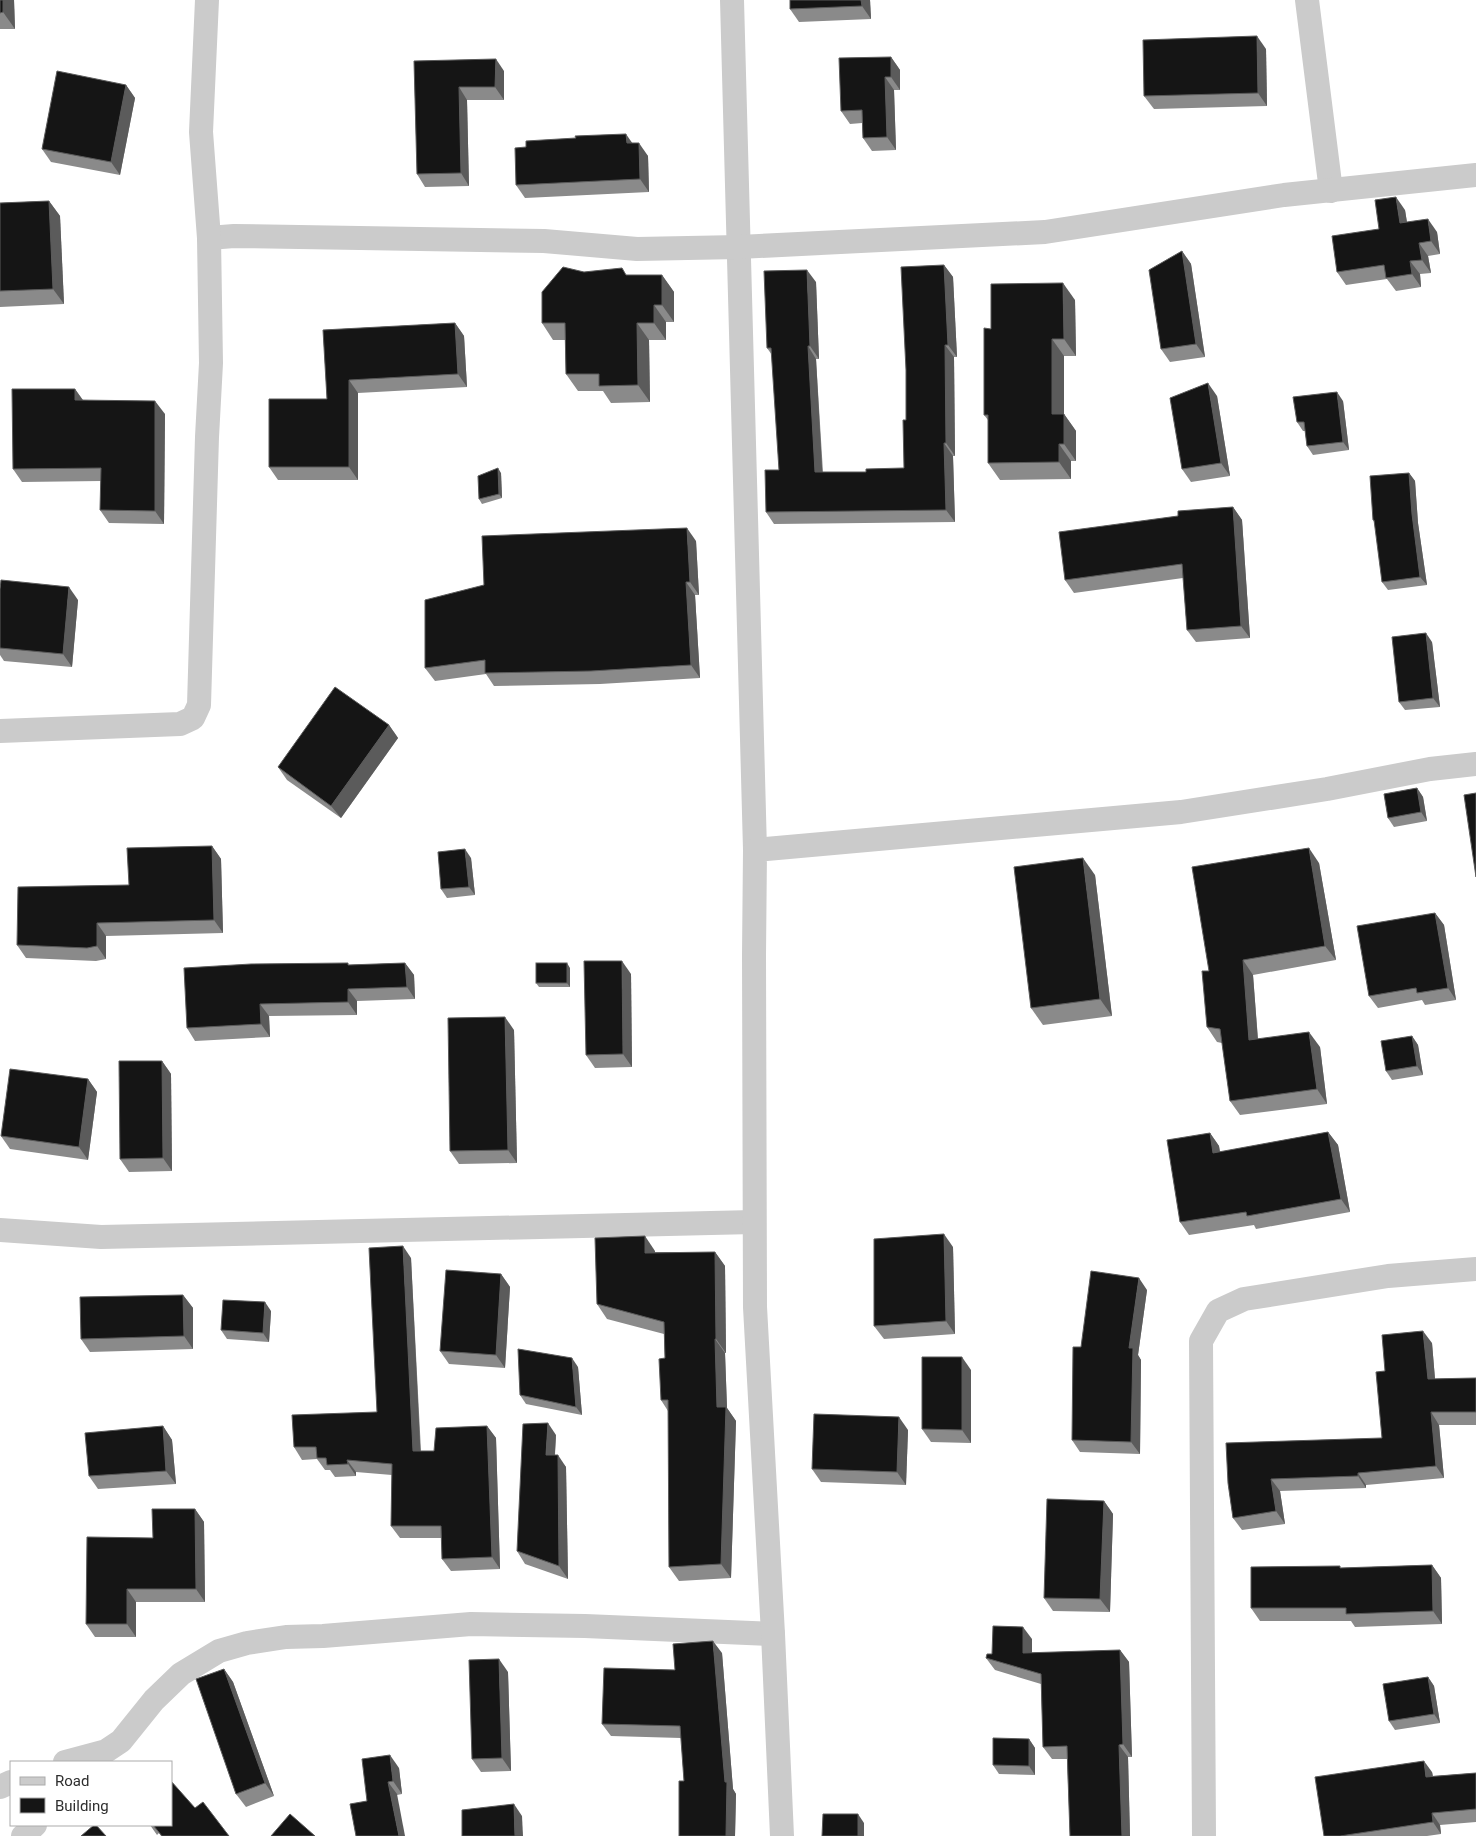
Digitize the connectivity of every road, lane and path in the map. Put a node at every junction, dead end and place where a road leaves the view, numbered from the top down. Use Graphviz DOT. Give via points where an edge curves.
graph roads {
  1 [pos="206,0"];
  2 [pos="732,0"];
  3 [pos="1307,0"];
  4 [pos="1476,175"];
  5 [pos="1331,191"];
  6 [pos="208,238"];
  7 [pos="739,247"];
  8 [pos="0,731"];
  9 [pos="1476,764"];
  10 [pos="755,850"];
  11 [pos="754,1222"];
  12 [pos="0,1230"];
  13 [pos="1476,1269"];
  14 [pos="773,1634"];
  15 [pos="121,1741"];
  16 [pos="69,1761"];
  17 [pos="100,1761"];
  18 [pos="34,1826"];
  19 [pos="24,1836"];
  20 [pos="782,1836"];
  21 [pos="1204,1836"];
  1 -- 6 [label="street" via="201,132"];
  2 -- 7 [label="street"];
  3 -- 5 [label="street"];
  4 -- 5 [label="street"];
  5 -- 7 [label="street" via="1284,195 1045,232"];
  6 -- 7 [label="street" via="544,241 637,249"];
  6 -- 8 [label="street" via="211,363 199,705 193,718 180,724"];
  7 -- 10 [label="street"];
  9 -- 10 [label="street" via="1181,812"];
  10 -- 11 [label="street"];
  11 -- 12 [label="street" via="101,1237"];
  11 -- 14 [label="street" via="755,1307"];
  13 -- 21 [label="street" via="1388,1276 1244,1300 1218,1311 1202,1341"];
  14 -- 15 [label="street" via="471,1624 286,1637 247,1643 219,1652 181,1674 154,1700"];
  14 -- 20 [label="street"];
  15 -- 16 [label="street" via="106,1751"];
  15 -- 17 [label="street"];
  18 -- 19 [label="street"];
}
